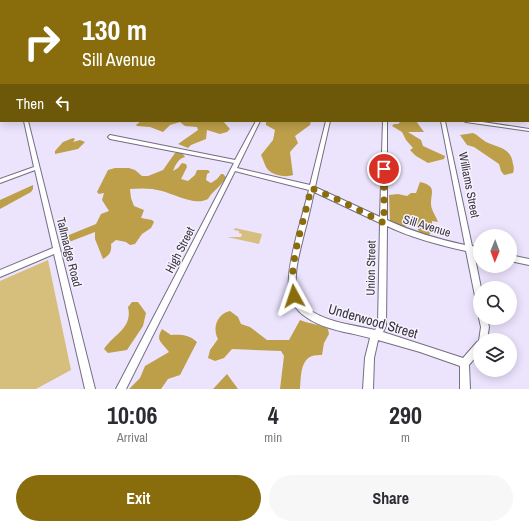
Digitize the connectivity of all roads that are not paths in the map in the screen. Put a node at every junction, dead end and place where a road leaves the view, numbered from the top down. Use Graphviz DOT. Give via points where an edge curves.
graph roads {
  1 [pos="26,122"];
  2 [pos="257,122"];
  3 [pos="328,122"];
  4 [pos="386,122"];
  5 [pos="443,122"];
  6 [pos="478,122"];
  7 [pos="489,123"];
  8 [pos="529,130"];
  9 [pos="110,136"];
  10 [pos="237,162"];
  11 [pos="36,168"];
  12 [pos="233,170"];
  13 [pos="0,181"];
  14 [pos="311,188"];
  15 [pos="384,223"];
  16 [pos="57,249"];
  17 [pos="470,249"];
  18 [pos="473,250"];
  19 [pos="517,259"];
  20 [pos="529,262"];
  21 [pos="0,274"];
  22 [pos="476,281"];
  23 [pos="376,334"];
  24 [pos="473,353"];
  25 [pos="464,363"];
  26 [pos="90,389"];
  27 [pos="121,389"];
  28 [pos="368,389"];
  29 [pos="465,389"];
  1 -- 11 [label="street, Tallmadge Road"];
  2 -- 10 [label="street, High Street"];
  3 -- 14 [label="street, Underwood Street"];
  4 -- 15 [label="street, Union Street"];
  5 -- 17 [label="street, Williams Street"];
  6 -- 7 [label="street"];
  7 -- 8 [label="street"];
  9 -- 10 [label="street"];
  10 -- 12 [label="street, High Street"];
  11 -- 13 [label="street"];
  11 -- 16 [label="street, Tallmadge Road"];
  12 -- 14 [label="street, Sill Avenue"];
  12 -- 27 [label="street, High Street"];
  14 -- 15 [label="street, Sill Avenue"];
  14 -- 23 [label="street, Underwood Street" via="294,263 294,296 302,309 317,318"];
  15 -- 17 [label="street, Sill Avenue" via="423,238"];
  15 -- 23 [label="street, Union Street" via="382,326"];
  16 -- 21 [label="street"];
  16 -- 26 [label="street, Tallmadge Road"];
  17 -- 18 [label="street, Sill Avenue"];
  17 -- 22 [label="street, Williams Street"];
  19 -- 20 [label="street"];
  23 -- 25 [label="street, Underwood Street"];
  23 -- 28 [label="street, Union Street" via="370,355"];
  24 -- 25 [label="street"];
  25 -- 29 [label="street"];
}
